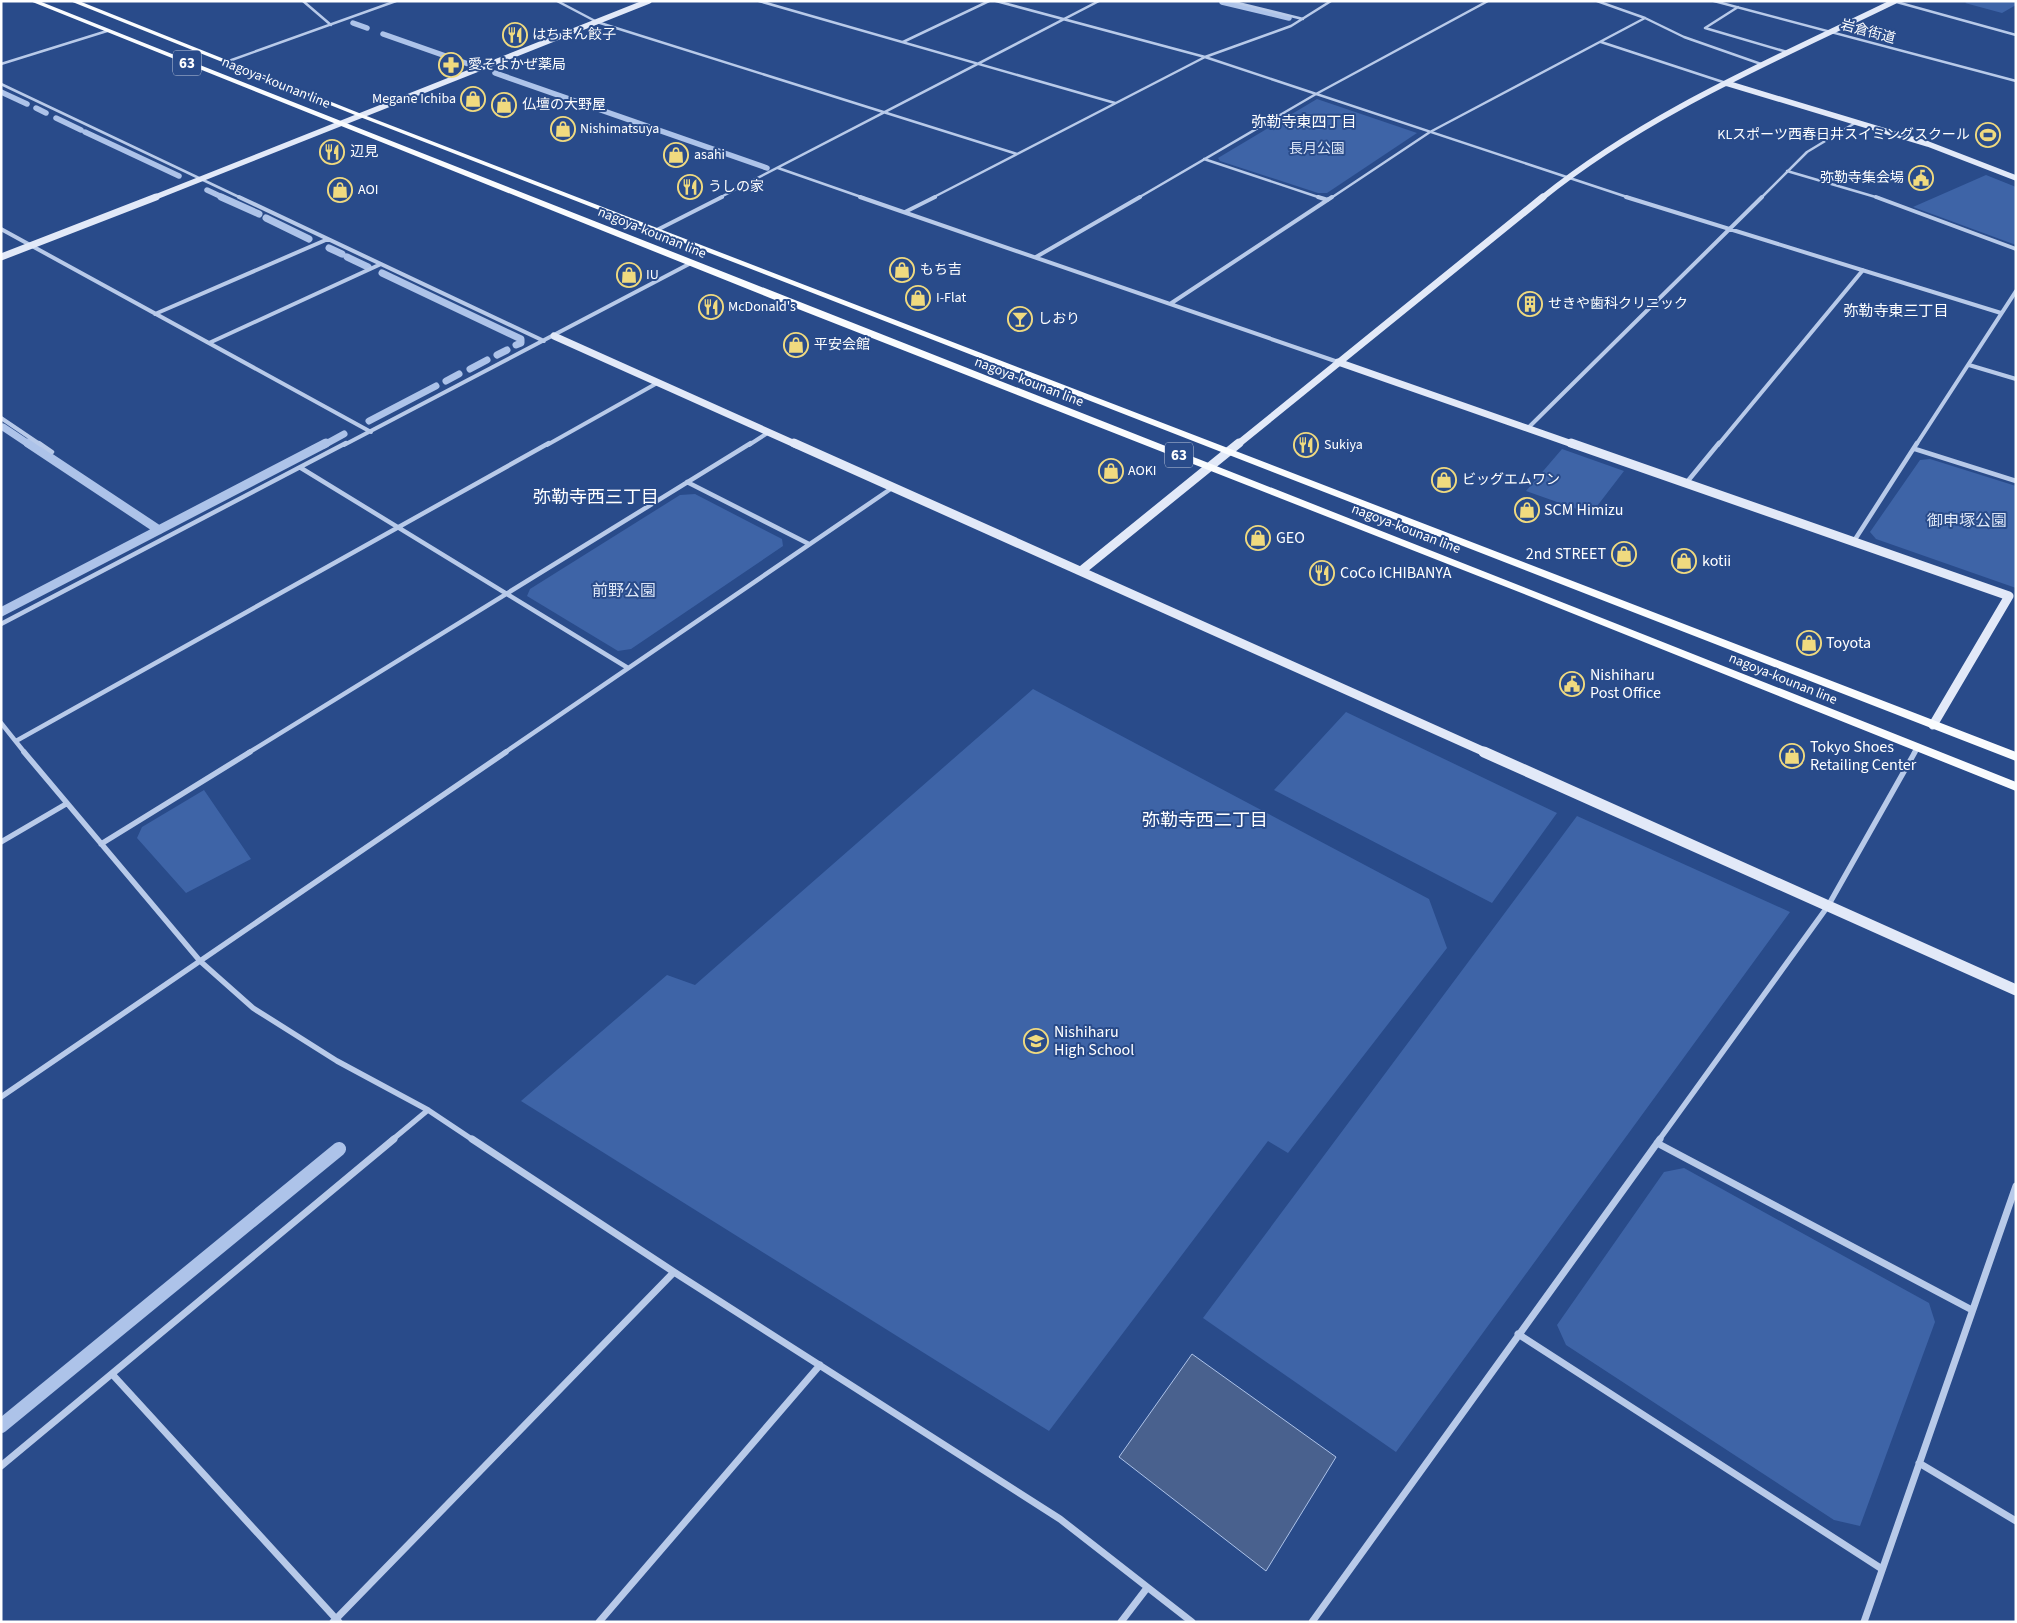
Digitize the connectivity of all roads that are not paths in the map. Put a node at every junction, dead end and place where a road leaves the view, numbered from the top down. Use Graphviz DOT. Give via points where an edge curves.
graph roads {
  1 [pos="33,1"];
  2 [pos="73,1"];
  3 [pos="302,1"];
  4 [pos="396,1"];
  5 [pos="556,1"];
  6 [pos="649,1"];
  7 [pos="759,1"];
  8 [pos="772,1"];
  9 [pos="989,1"];
  10 [pos="996,1"];
  11 [pos="1099,1"];
  12 [pos="1230,1"];
  13 [pos="1331,1"];
  14 [pos="1488,1"];
  15 [pos="1596,1"];
  16 [pos="1714,1"];
  17 [pos="1894,1"];
  18 [pos="767,3"];
  19 [pos="1738,8"];
  20 [pos="1645,18"];
  21 [pos="1064,19"];
  22 [pos="1302,19"];
  23 [pos="597,22"];
  24 [pos="331,25"];
  25 [pos="107,31"];
  26 [pos="1830,32"];
  27 [pos="2016,35"];
  28 [pos="903,42"];
  29 [pos="1601,42"];
  30 [pos="1787,52"];
  31 [pos="1205,57"];
  32 [pos="226,62"];
  33 [pos="1,64"];
  34 [pos="978,64"];
  35 [pos="1761,64"];
  36 [pos="2016,81"];
  37 [pos="1726,83"];
  38 [pos="1,84"];
  39 [pos="1316,94"];
  40 [pos="1115,103"];
  41 [pos="885,112"];
  42 [pos="362,116"];
  43 [pos="1855,123"];
  44 [pos="342,124"];
  45 [pos="1430,132"];
  46 [pos="1017,154"];
  47 [pos="1204,159"];
  48 [pos="778,168"];
  49 [pos="1788,171"];
  50 [pos="1566,178"];
  51 [pos="2016,178"];
  52 [pos="201,179"];
  53 [pos="1328,200"];
  54 [pos="905,212"];
  55 [pos="1728,228"];
  56 [pos="1,229"];
  57 [pos="657,230"];
  58 [pos="328,239"];
  59 [pos="30,245"];
  60 [pos="2016,249"];
  61 [pos="1,256"];
  62 [pos="1036,257"];
  63 [pos="691,263"];
  64 [pos="381,264"];
  65 [pos="1863,270"];
  66 [pos="2016,292"];
  67 [pos="1170,304"];
  68 [pos="2001,313"];
  69 [pos="155,314"];
  70 [pos="554,336"];
  71 [pos="544,341"];
  72 [pos="208,343"];
  73 [pos="1338,362"];
  74 [pos="1969,365"];
  75 [pos="2016,379"];
  76 [pos="659,382"];
  77 [pos="1,418"];
  78 [pos="1528,428"];
  79 [pos="372,432"];
  80 [pos="769,432"];
  81 [pos="1914,449"];
  82 [pos="1228,450"];
  83 [pos="52,452"];
  84 [pos="1208,466"];
  85 [pos="300,468"];
  86 [pos="687,482"];
  87 [pos="1687,482"];
  88 [pos="2016,482"];
  89 [pos="893,487"];
  90 [pos="398,528"];
  91 [pos="1854,541"];
  92 [pos="809,544"];
  93 [pos="1080,571"];
  94 [pos="506,594"];
  95 [pos="2012,597"];
  96 [pos="1,624"];
  97 [pos="628,668"];
  98 [pos="1,723"];
  99 [pos="1933,725"];
  100 [pos="16,741"];
  101 [pos="1917,748"];
  102 [pos="2016,757"];
  103 [pos="2016,787"];
  104 [pos="66,804"];
  105 [pos="1,842"];
  106 [pos="101,844"];
  107 [pos="1828,906"];
  108 [pos="200,960"];
  109 [pos="2016,990"];
  110 [pos="1,1097"];
  111 [pos="428,1110"];
  112 [pos="1657,1143"];
  113 [pos="2016,1186"];
  114 [pos="674,1272"];
  115 [pos="1972,1310"];
  116 [pos="1518,1334"];
  117 [pos="820,1366"];
  118 [pos="112,1374"];
  119 [pos="1919,1462"];
  120 [pos="1,1466"];
  121 [pos="2016,1522"];
  122 [pos="1882,1569"];
  123 [pos="1147,1588"];
  124 [pos="336,1621"];
  125 [pos="599,1622"];
  126 [pos="1121,1622"];
  127 [pos="1192,1622"];
  128 [pos="1312,1622"];
  129 [pos="1864,1622"];
  1 -- 25 [label="main road, nagoya-kounan line / 63"];
  2 -- 32 [label="main road, nagoya-kounan line / 63"];
  3 -- 24 [label="street"];
  4 -- 24 [label="street"];
  5 -- 23 [label="street"];
  6 -- 23 [label="street"];
  7 -- 18 [label="street"];
  8 -- 18 [label="street"];
  9 -- 28 [label="street"];
  10 -- 21 [label="street"];
  11 -- 21 [label="street"];
  12 -- 22 [label="street"];
  13 -- 22 [label="street"];
  14 -- 39 [label="street"];
  15 -- 20 [label="street"];
  16 -- 19 [label="street, 岩倉街道"];
  17 -- 26 [label="street"];
  17 -- 27 [label="street"];
  18 -- 28 [label="street"];
  19 -- 26 [label="street, 岩倉街道"];
  19 -- 30 [label="street" via="1705,28"];
  20 -- 29 [label="street"];
  20 -- 35 [label="street" via="1684,38"];
  21 -- 31 [label="street"];
  21 -- 34 [label="street"];
  22 -- 31 [label="street"];
  23 -- 41 [label="street"];
  23 -- 42 [label="street"];
  24 -- 32 [label="street"];
  25 -- 33 [label="street"];
  25 -- 44 [label="main road, nagoya-kounan line / 63"];
  26 -- 30 [label="street"];
  26 -- 36 [label="street, 岩倉街道"];
  28 -- 34 [label="street"];
  29 -- 37 [label="street"];
  29 -- 45 [label="street"];
  30 -- 35 [label="street"];
  31 -- 39 [label="street"];
  31 -- 40 [label="street"];
  32 -- 42 [label="main road, nagoya-kounan line / 63"];
  34 -- 40 [label="street"];
  34 -- 41 [label="street"];
  35 -- 37 [label="street"];
  37 -- 43 [label="street"];
  37 -- 50 [label="street" via="1642,128"];
  38 -- 52 [label="street"];
  39 -- 45 [label="street"];
  39 -- 47 [label="street"];
  40 -- 46 [label="street"];
  41 -- 46 [label="street"];
  41 -- 48 [label="street"];
  42 -- 44 [label="street"];
  42 -- 57 [label="main road, nagoya-kounan line / 63"];
  43 -- 49 [label="street" via="1807,152"];
  43 -- 51 [label="street" via="1928,144"];
  44 -- 52 [label="street"];
  44 -- 63 [label="main road, nagoya-kounan line / 63"];
  45 -- 50 [label="street"];
  45 -- 53 [label="street"];
  46 -- 54 [label="street"];
  47 -- 53 [label="street"];
  47 -- 62 [label="street"];
  48 -- 54 [label="street"];
  48 -- 57 [label="street"];
  49 -- 55 [label="street"];
  49 -- 60 [label="street" via="1861,191"];
  50 -- 55 [label="street"];
  50 -- 73 [label="street"];
  52 -- 58 [label="street"];
  52 -- 59 [label="street"];
  53 -- 67 [label="street"];
  54 -- 62 [label="street"];
  55 -- 65 [label="street"];
  55 -- 78 [label="street"];
  56 -- 59 [label="street"];
  57 -- 82 [label="main road, nagoya-kounan line / 63"];
  58 -- 64 [label="street"];
  58 -- 69 [label="street"];
  59 -- 61 [label="street"];
  59 -- 69 [label="street"];
  62 -- 67 [label="street"];
  63 -- 70 [label="street"];
  63 -- 84 [label="main road, nagoya-kounan line / 63"];
  64 -- 71 [label="street"];
  64 -- 72 [label="street"];
  65 -- 68 [label="street"];
  65 -- 87 [label="street"];
  66 -- 68 [label="street"];
  67 -- 73 [label="street"];
  68 -- 74 [label="street"];
  69 -- 72 [label="street"];
  70 -- 71 [label="street"];
  70 -- 76 [label="street"];
  71 -- 79 [label="street"];
  72 -- 79 [label="street"];
  73 -- 78 [label="street"];
  73 -- 82 [label="street"];
  74 -- 75 [label="street"];
  74 -- 81 [label="street"];
  76 -- 80 [label="street"];
  76 -- 90 [label="street"];
  77 -- 83 [label="street"];
  78 -- 87 [label="street"];
  79 -- 85 [label="street"];
  80 -- 86 [label="street"];
  80 -- 89 [label="street"];
  81 -- 88 [label="street"];
  81 -- 91 [label="street"];
  82 -- 84 [label="street"];
  82 -- 99 [label="main road, nagoya-kounan line / 63"];
  84 -- 93 [label="street"];
  84 -- 101 [label="main road, nagoya-kounan line / 63"];
  85 -- 90 [label="street"];
  85 -- 96 [label="street"];
  86 -- 92 [label="street"];
  86 -- 94 [label="street"];
  87 -- 91 [label="street"];
  89 -- 92 [label="street"];
  89 -- 93 [label="street"];
  90 -- 94 [label="street"];
  90 -- 100 [label="street"];
  91 -- 95 [label="street"];
  92 -- 97 [label="street"];
  93 -- 107 [label="street"];
  94 -- 97 [label="street"];
  94 -- 106 [label="street"];
  95 -- 99 [label="street"];
  97 -- 108 [label="street"];
  98 -- 100 [label="street"];
  99 -- 102 [label="main road, nagoya-kounan line / 63"];
  100 -- 104 [label="street"];
  101 -- 103 [label="main road, nagoya-kounan line / 63"];
  101 -- 107 [label="street"];
  104 -- 105 [label="street"];
  104 -- 106 [label="street"];
  106 -- 108 [label="street"];
  107 -- 109 [label="street"];
  107 -- 112 [label="street"];
  108 -- 110 [label="street"];
  108 -- 111 [label="street" via="253,1008 337,1061"];
  111 -- 114 [label="street"];
  111 -- 118 [label="street"];
  112 -- 115 [label="street"];
  112 -- 116 [label="street"];
  113 -- 115 [label="street"];
  114 -- 117 [label="street"];
  114 -- 124 [label="street"];
  115 -- 119 [label="street"];
  116 -- 122 [label="street"];
  116 -- 128 [label="street"];
  117 -- 123 [label="street" via="1060,1519"];
  117 -- 125 [label="street"];
  118 -- 120 [label="street"];
  118 -- 124 [label="street"];
  119 -- 121 [label="street"];
  119 -- 122 [label="street"];
  122 -- 129 [label="street"];
  123 -- 126 [label="street"];
  123 -- 127 [label="street"];
}
